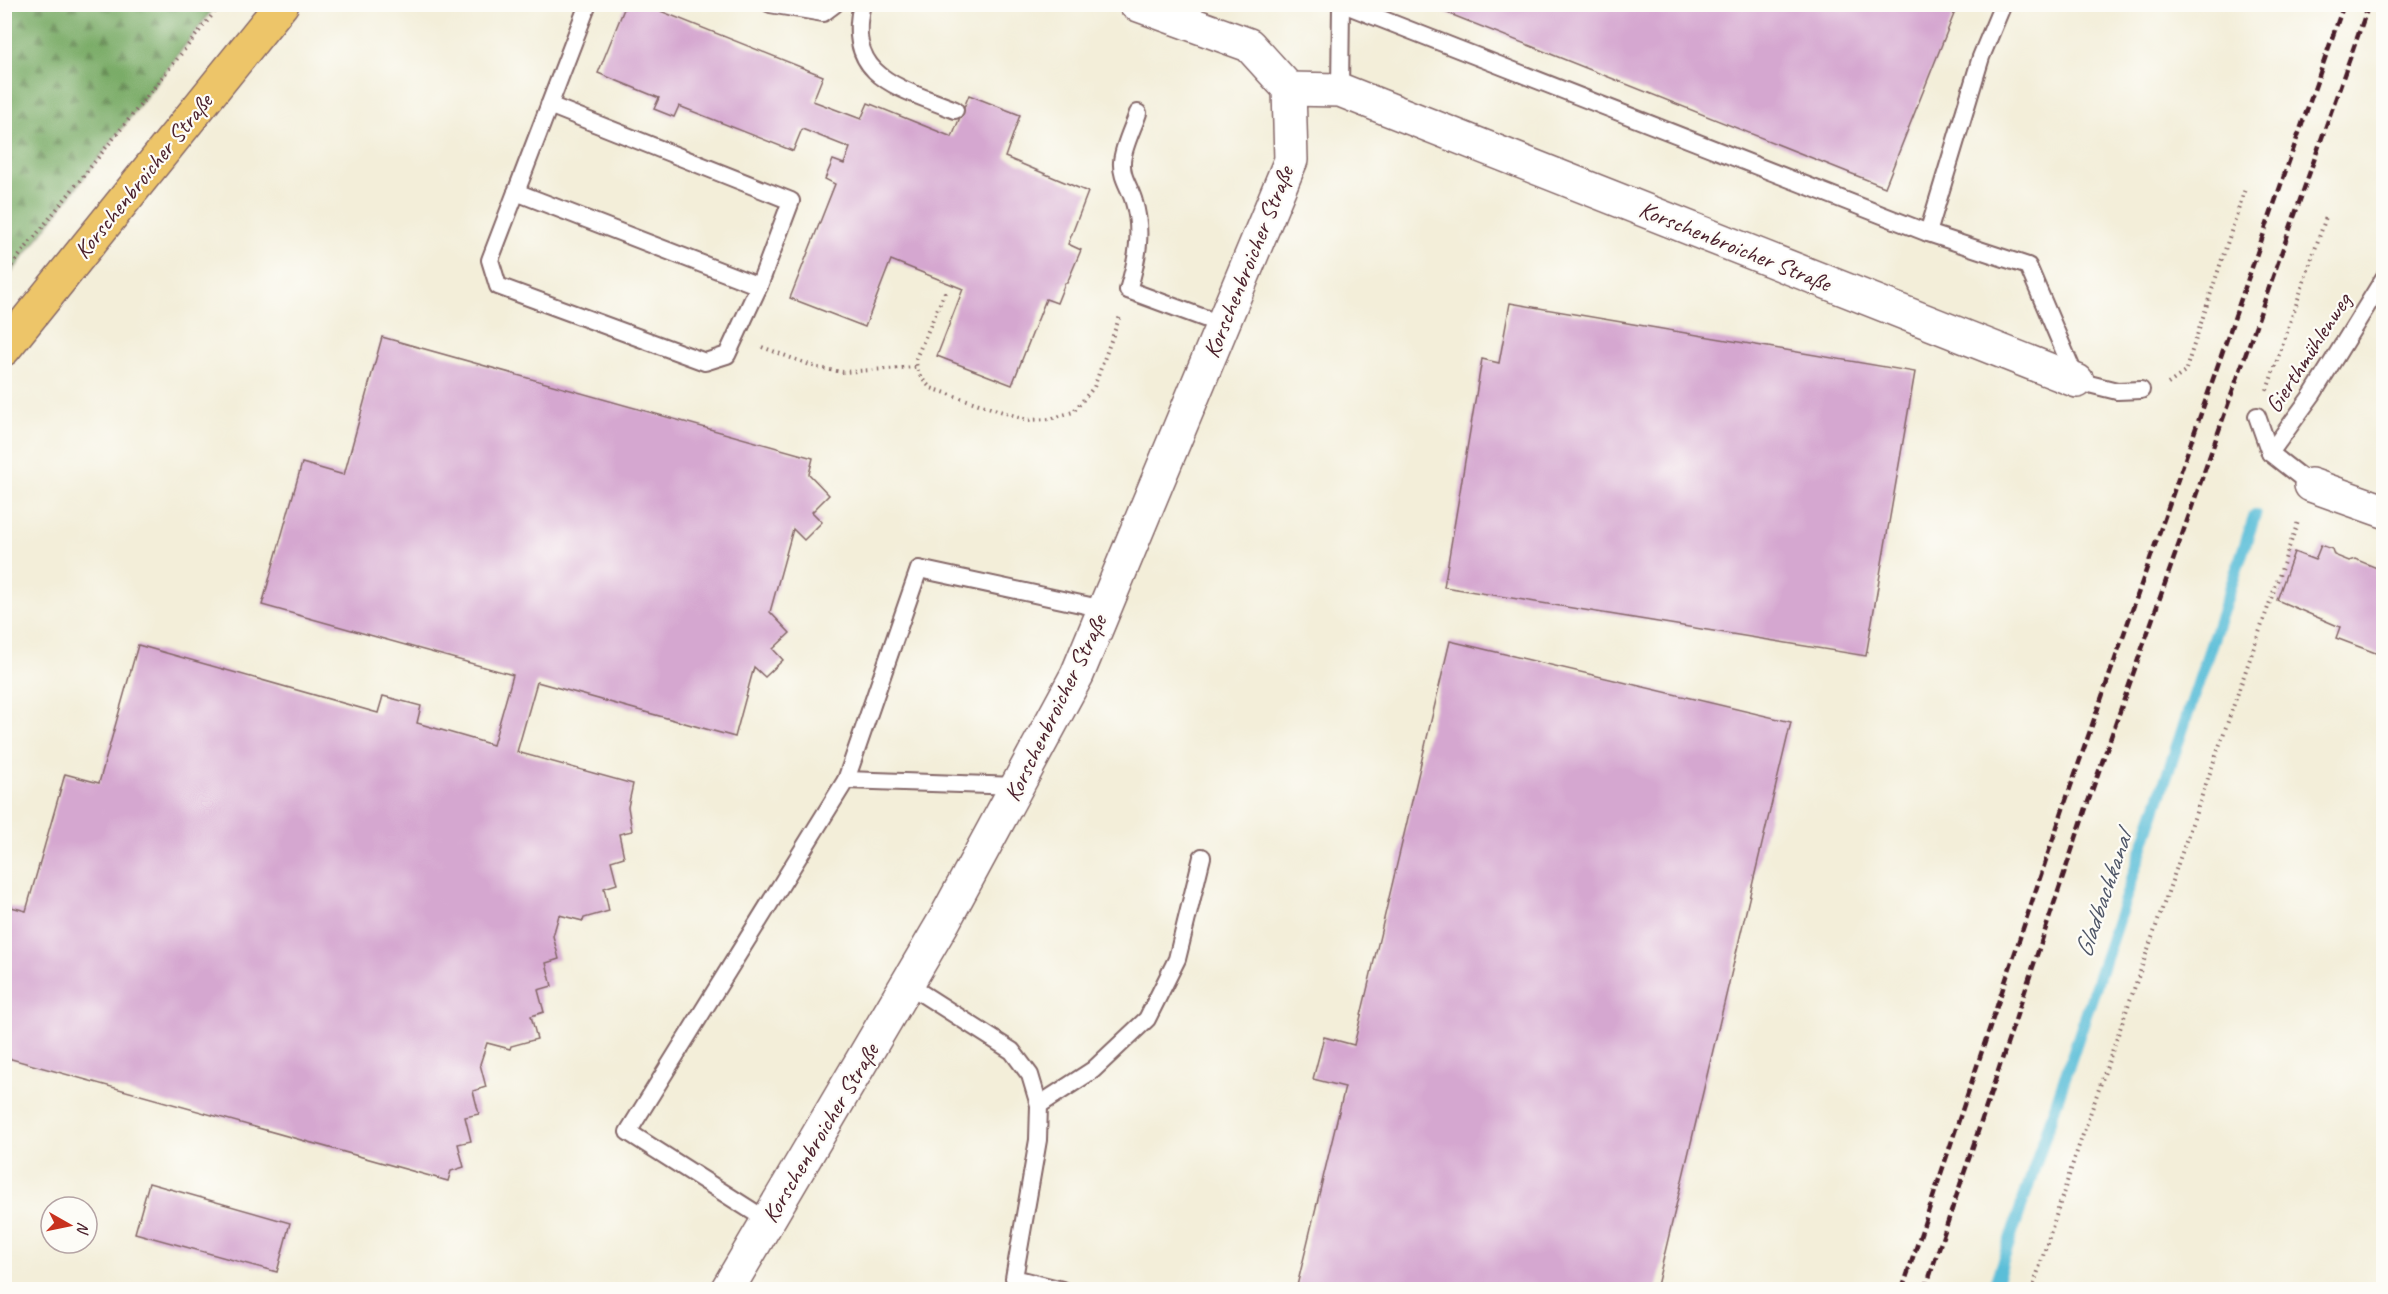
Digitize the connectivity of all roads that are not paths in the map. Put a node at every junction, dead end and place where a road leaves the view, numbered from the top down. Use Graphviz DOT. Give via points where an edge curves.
graph roads {
  1 [pos="282,4"];
  2 [pos="588,4"];
  3 [pos="770,4"];
  4 [pos="835,4"];
  5 [pos="862,4"];
  6 [pos="1136,4"];
  7 [pos="1342,4"];
  8 [pos="2003,4"];
  9 [pos="1289,89"];
  10 [pos="1340,90"];
  11 [pos="549,105"];
  12 [pos="955,110"];
  13 [pos="1138,113"];
  14 [pos="516,192"];
  15 [pos="1928,233"];
  16 [pos="2384,278"];
  17 [pos="759,286"];
  18 [pos="1223,326"];
  19 [pos="4,349"];
  20 [pos="2077,381"];
  21 [pos="2141,390"];
  22 [pos="2257,416"];
  23 [pos="2270,453"];
  24 [pos="2311,485"];
  25 [pos="2384,511"];
  26 [pos="1104,609"];
  27 [pos="846,780"];
  28 [pos="1017,786"];
  29 [pos="1202,857"];
  30 [pos="908,984"];
  31 [pos="1039,1105"];
  32 [pos="768,1221"];
  33 [pos="727,1290"];
  34 [pos="1062,1290"];
  1 -- 19 [label="main road, Korschenbroicher Straße"];
  2 -- 11 [label="lane"];
  3 -- 4 [label="lane" via="823,13"];
  5 -- 12 [label="lane" via="858,34 862,55 872,69 903,89"];
  6 -- 9 [label="street" via="1249,45"];
  7 -- 10 [label="lane"];
  7 -- 15 [label="lane"];
  8 -- 15 [label="lane" via="1981,57"];
  9 -- 10 [label="street, Korschenbroicher Straße"];
  9 -- 18 [label="street, Korschenbroicher Straße" via="1291,160"];
  10 -- 20 [label="street, Korschenbroicher Straße"];
  11 -- 14 [label="lane"];
  11 -- 17 [label="lane" via="792,201"];
  13 -- 18 [label="lane" via="1122,160 1123,179 1133,198 1138,231 1137,262 1128,290"];
  14 -- 17 [label="lane"];
  14 -- 17 [label="lane" via="490,260 498,286 705,362 727,355"];
  15 -- 20 [label="lane" via="2028,266"];
  16 -- 23 [label="lane, Gierthmühlenweg" via="2312,395"];
  18 -- 26 [label="street, Korschenbroicher Straße"];
  20 -- 21 [label="lane" via="2117,391"];
  22 -- 23 [label="lane"];
  23 -- 24 [label="lane"];
  24 -- 25 [label="street"];
  26 -- 27 [label="lane" via="919,569"];
  26 -- 28 [label="street, Korschenbroicher Straße" via="1077,675"];
  27 -- 28 [label="lane"];
  27 -- 32 [label="lane" via="628,1132"];
  28 -- 30 [label="street, Korschenbroicher Straße"];
  29 -- 31 [label="lane" via="1177,959 1147,1019 1093,1070"];
  30 -- 31 [label="lane" via="1012,1051 1030,1075"];
  30 -- 32 [label="street, Korschenbroicher Straße"];
  31 -- 34 [label="lane" via="1038,1140 1014,1278"];
  32 -- 33 [label="street, Korschenbroicher Straße"];
}
